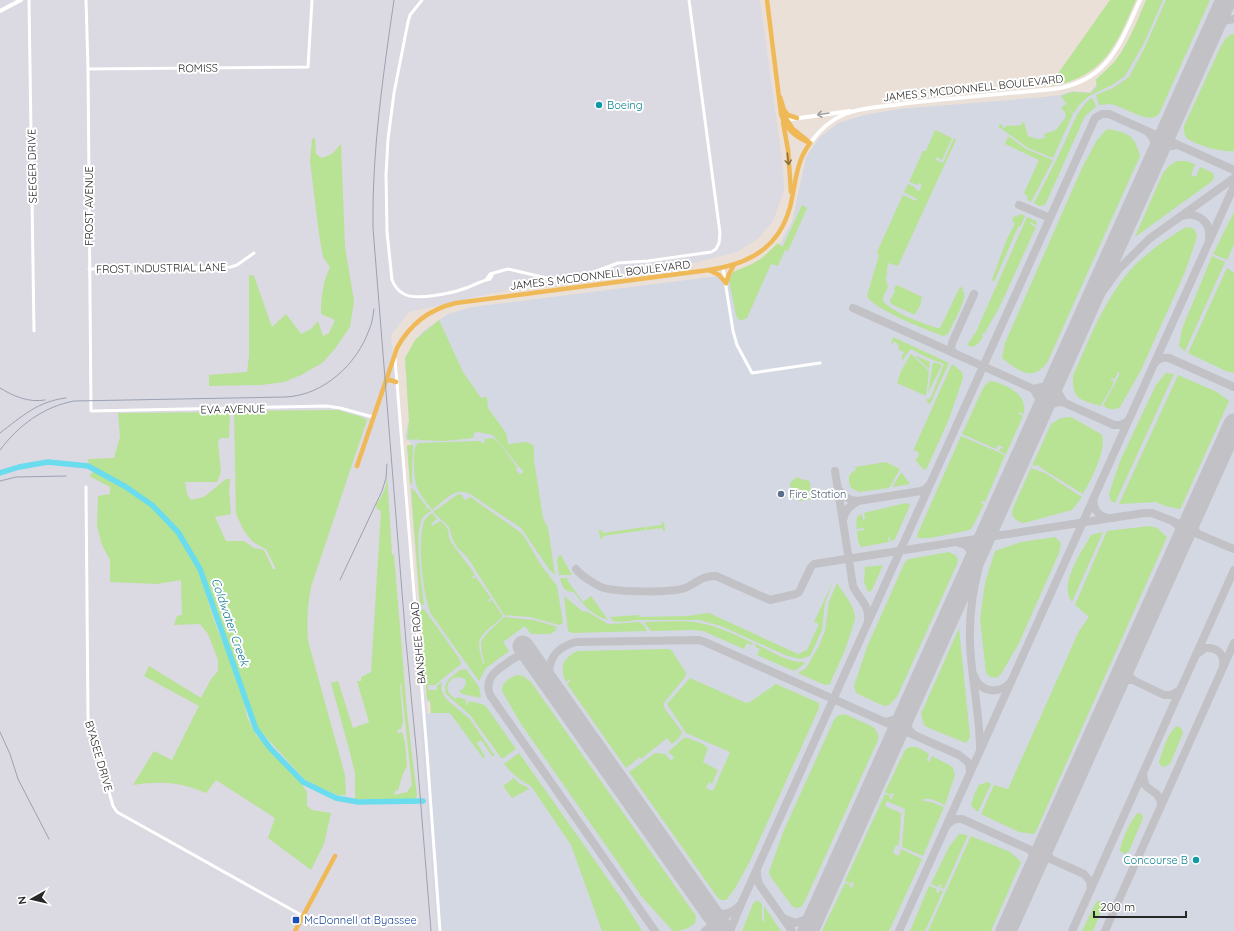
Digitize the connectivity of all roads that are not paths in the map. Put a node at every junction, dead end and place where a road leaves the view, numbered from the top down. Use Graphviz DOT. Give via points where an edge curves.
graph roads {
  1 [pos="20,0"];
  2 [pos="29,0"];
  3 [pos="86,0"];
  4 [pos="312,0"];
  5 [pos="422,0"];
  6 [pos="689,0"];
  7 [pos="767,0"];
  8 [pos="1140,0"];
  9 [pos="0,11"];
  10 [pos="88,68"];
  11 [pos="779,92"];
  12 [pos="784,110"];
  13 [pos="860,110"];
  14 [pos="797,118"];
  15 [pos="785,120"];
  16 [pos="810,143"];
  17 [pos="791,203"];
  18 [pos="254,253"];
  19 [pos="734,265"];
  20 [pos="723,268"];
  21 [pos="89,269"];
  22 [pos="709,270"];
  23 [pos="726,283"];
  24 [pos="34,331"];
  25 [pos="394,356"];
  26 [pos="820,363"];
  27 [pos="386,381"];
  28 [pos="396,382"];
  29 [pos="91,411"];
  30 [pos="373,417"];
  31 [pos="357,466"];
  32 [pos="86,486"];
  33 [pos="335,856"];
  34 [pos="303,916"];
  35 [pos="294,931"];
  36 [pos="440,931"];
  1 -- 9 [label="street"];
  2 -- 24 [label="street, SEEGER DRIVE"];
  3 -- 10 [label="street, FROST AVENUE"];
  4 -- 10 [label="street, ROMISS" via="308,67"];
  5 -- 6 [label="street" via="410,15 408,22 389,120 386,174 387,242 392,280 399,291 411,297 445,294 490,280 492,274 508,270 551,279 570,279 618,262 704,254 716,249 720,233"];
  7 -- 11 [label="main road"];
  8 -- 13 [label="street, JAMES S MCDONNELL BOULEVARD" via="1110,58 1094,74 1078,83 1053,89"];
  10 -- 21 [label="street, FROST AVENUE"];
  11 -- 12 [label="main road"];
  11 -- 15 [label="main road" via="779,108"];
  12 -- 14 [label="main road" via="788,115"];
  12 -- 15 [label="main road"];
  13 -- 14 [label="street, JAMES S MCDONNELL BOULEVARD, one-way"];
  13 -- 16 [label="street, JAMES S MCDONNELL BOULEVARD" via="834,120"];
  14 -- 15 [label="street, JAMES S MCDONNELL BOULEVARD"];
  15 -- 16 [label="main road" via="795,135"];
  15 -- 17 [label="main road, one-way"];
  16 -- 17 [label="main road, JAMES S MCDONNELL BOULEVARD" via="799,166"];
  17 -- 19 [label="main road, JAMES S MCDONNELL BOULEVARD" via="784,223 770,244 753,257"];
  18 -- 21 [label="street, FROST INDUSTRIAL LANE" via="231,267"];
  19 -- 20 [label="main road, JAMES S MCDONNELL BOULEVARD"];
  19 -- 23 [label="main road"];
  20 -- 22 [label="main road, JAMES S MCDONNELL BOULEVARD"];
  20 -- 23 [label="street"];
  21 -- 29 [label="street, FROST AVENUE"];
  22 -- 23 [label="main road" via="719,275"];
  22 -- 25 [label="main road, JAMES S MCDONNELL BOULEVARD" via="451,304 427,314 412,327"];
  23 -- 26 [label="street" via="733,332 752,373"];
  25 -- 27 [label="main road, JAMES S MCDONNELL BOULEVARD"];
  25 -- 28 [label="street, BANSHEE ROAD"];
  27 -- 28 [label="main road"];
  27 -- 30 [label="main road, JAMES S MCDONNELL BOULEVARD"];
  28 -- 36 [label="street, BANSHEE ROAD"];
  29 -- 30 [label="street, EVA AVENUE" via="327,406"];
  30 -- 31 [label="main road, JAMES S MCDONNELL BOULEVARD"];
  32 -- 34 [label="street, BYASEE DRIVE" via="88,718 113,806 117,812"];
  33 -- 34 [label="main road"];
  34 -- 35 [label="main road"];
}
